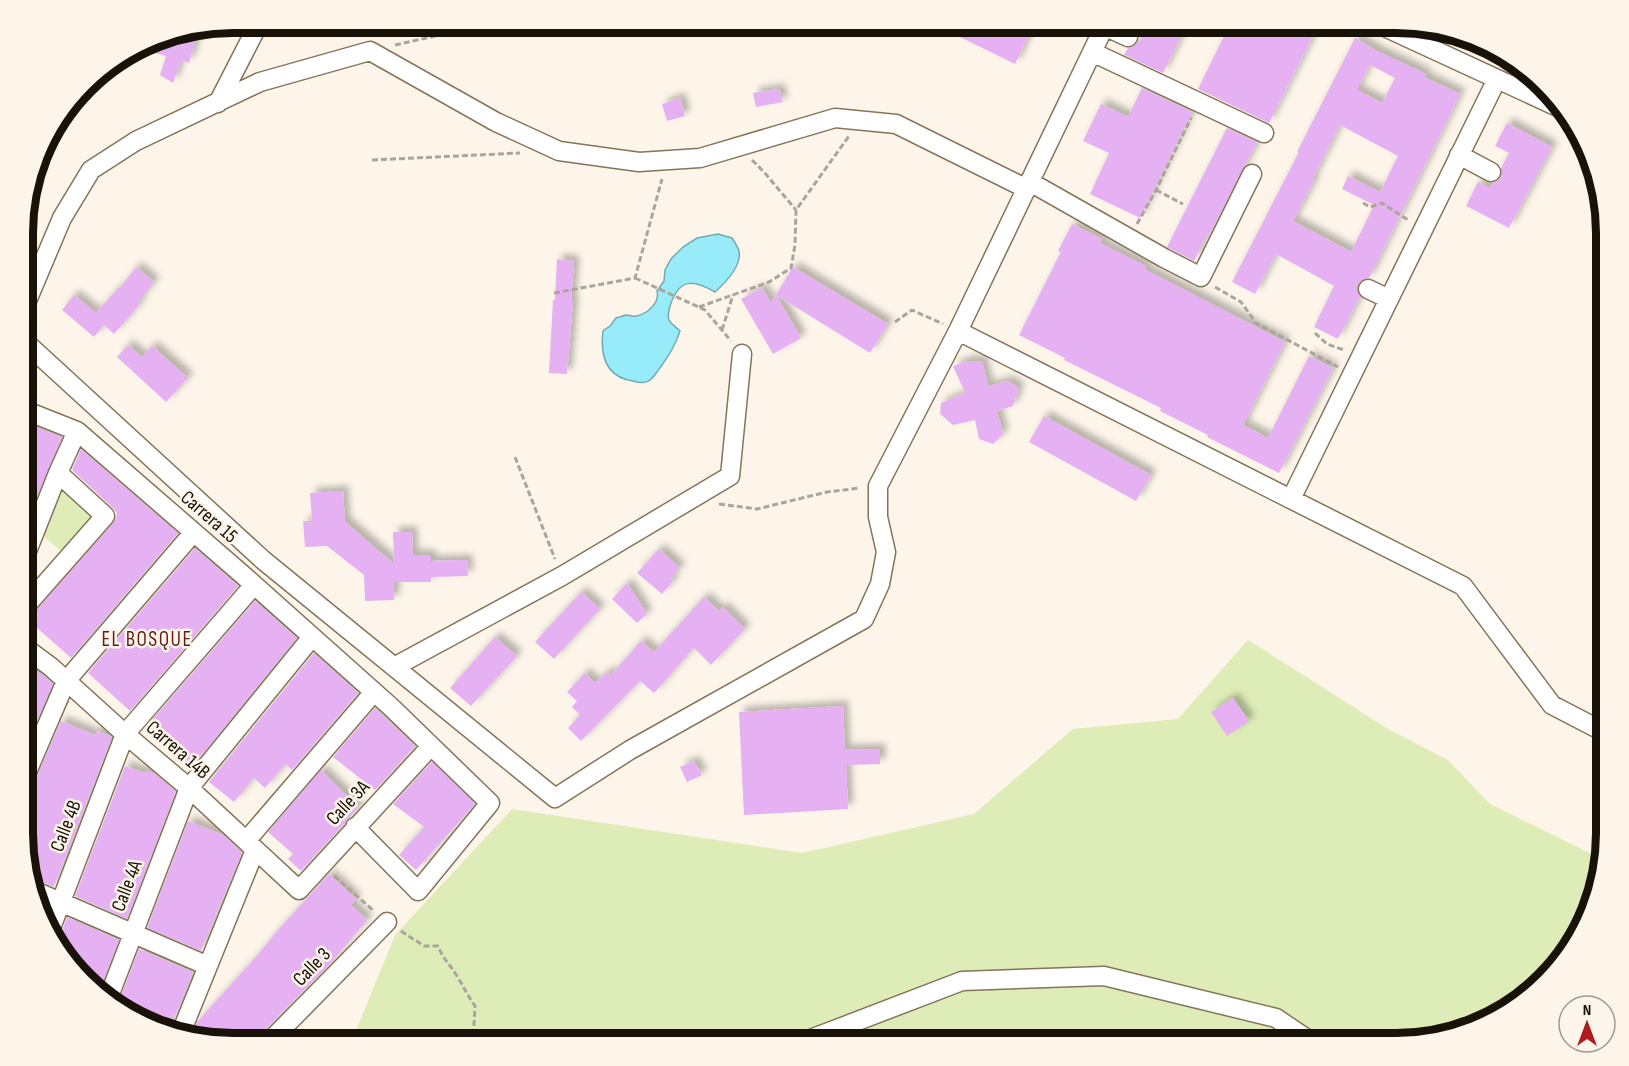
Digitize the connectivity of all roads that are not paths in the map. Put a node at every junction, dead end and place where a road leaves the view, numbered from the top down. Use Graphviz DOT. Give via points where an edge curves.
graph roads {
  1 [pos="253,33"];
  2 [pos="1101,33"];
  3 [pos="1121,33"];
  4 [pos="1400,33"];
  5 [pos="1128,37"];
  6 [pos="1092,52"];
  7 [pos="1497,79"];
  8 [pos="1546,102"];
  9 [pos="218,103"];
  10 [pos="1264,133"];
  11 [pos="1460,154"];
  12 [pos="1491,172"];
  13 [pos="1252,174"];
  14 [pos="1028,186"];
  15 [pos="33,287"];
  16 [pos="1368,290"];
  17 [pos="1389,299"];
  18 [pos="958,331"];
  19 [pos="33,349"];
  20 [pos="742,354"];
  21 [pos="33,414"];
  22 [pos="76,431"];
  23 [pos="58,473"];
  24 [pos="1291,499"];
  25 [pos="193,532"];
  26 [pos="33,536"];
  27 [pos="254,585"];
  28 [pos="33,598"];
  29 [pos="312,637"];
  30 [pos="33,654"];
  31 [pos="394,667"];
  32 [pos="66,681"];
  33 [pos="374,692"];
  34 [pos="1596,728"];
  35 [pos="125,734"];
  36 [pos="431,746"];
  37 [pos="33,757"];
  38 [pos="189,788"];
  39 [pos="356,827"];
  40 [pos="251,845"];
  41 [pos="298,890"];
  42 [pos="43,894"];
  43 [pos="62,902"];
  44 [pos="54,921"];
  45 [pos="387,922"];
  46 [pos="133,933"];
  47 [pos="208,966"];
  48 [pos="111,992"];
  49 [pos="184,1026"];
  50 [pos="279,1033"];
  51 [pos="826,1033"];
  52 [pos="1298,1033"];
  1 -- 9 [label="street"];
  2 -- 6 [label="street"];
  3 -- 5 [label="street"];
  4 -- 7 [label="street"];
  6 -- 10 [label="street"];
  6 -- 14 [label="street"];
  7 -- 8 [label="street"];
  7 -- 11 [label="street"];
  9 -- 14 [label="street" via="260,82 370,51 496,122 559,151 639,162 700,158 834,118 861,120 896,124"];
  9 -- 15 [label="street" via="136,141 91,170 62,218"];
  11 -- 12 [label="street"];
  11 -- 17 [label="street"];
  13 -- 14 [label="street" via="1201,277"];
  14 -- 18 [label="street"];
  16 -- 17 [label="street"];
  17 -- 24 [label="street"];
  18 -- 24 [label="street"];
  18 -- 31 [label="street" via="878,486 878,517 885,552 880,584 864,619 630,750 555,798"];
  19 -- 31 [label="street" via="263,560"];
  20 -- 31 [label="street" via="730,476 562,576"];
  21 -- 22 [label="street, Carrera 15"];
  22 -- 23 [label="street"];
  22 -- 25 [label="street, Carrera 15"];
  23 -- 26 [label="street"];
  23 -- 28 [label="street" via="105,516"];
  24 -- 34 [label="street" via="1463,586 1552,705"];
  25 -- 27 [label="street, Carrera 15"];
  25 -- 32 [label="street"];
  27 -- 29 [label="street, Carrera 15"];
  27 -- 35 [label="street"];
  29 -- 33 [label="street, Carrera 15"];
  29 -- 38 [label="street, Calle 4A"];
  30 -- 32 [label="street, Carrera 14B"];
  32 -- 35 [label="street, Carrera 14B"];
  32 -- 37 [label="street"];
  33 -- 36 [label="street, Carrera 15"];
  33 -- 40 [label="street"];
  35 -- 38 [label="street, Carrera 14B"];
  35 -- 43 [label="street, Calle 4B"];
  36 -- 39 [label="street, Calle 3A"];
  36 -- 39 [label="street, Carrera 15" via="490,803 418,891"];
  38 -- 40 [label="street, Carrera 14B"];
  38 -- 46 [label="street, Calle 4A"];
  39 -- 41 [label="street, Calle 3A"];
  40 -- 41 [label="street, Carrera 14B"];
  40 -- 47 [label="street"];
  42 -- 43 [label="street"];
  43 -- 44 [label="street, Calle 4B"];
  43 -- 46 [label="street"];
  45 -- 50 [label="street, Calle 3"];
  46 -- 47 [label="street"];
  46 -- 48 [label="street, Calle 4A"];
  47 -- 49 [label="street"];
  51 -- 52 [label="street" via="962,981 1104,976 1276,1018"];
}
